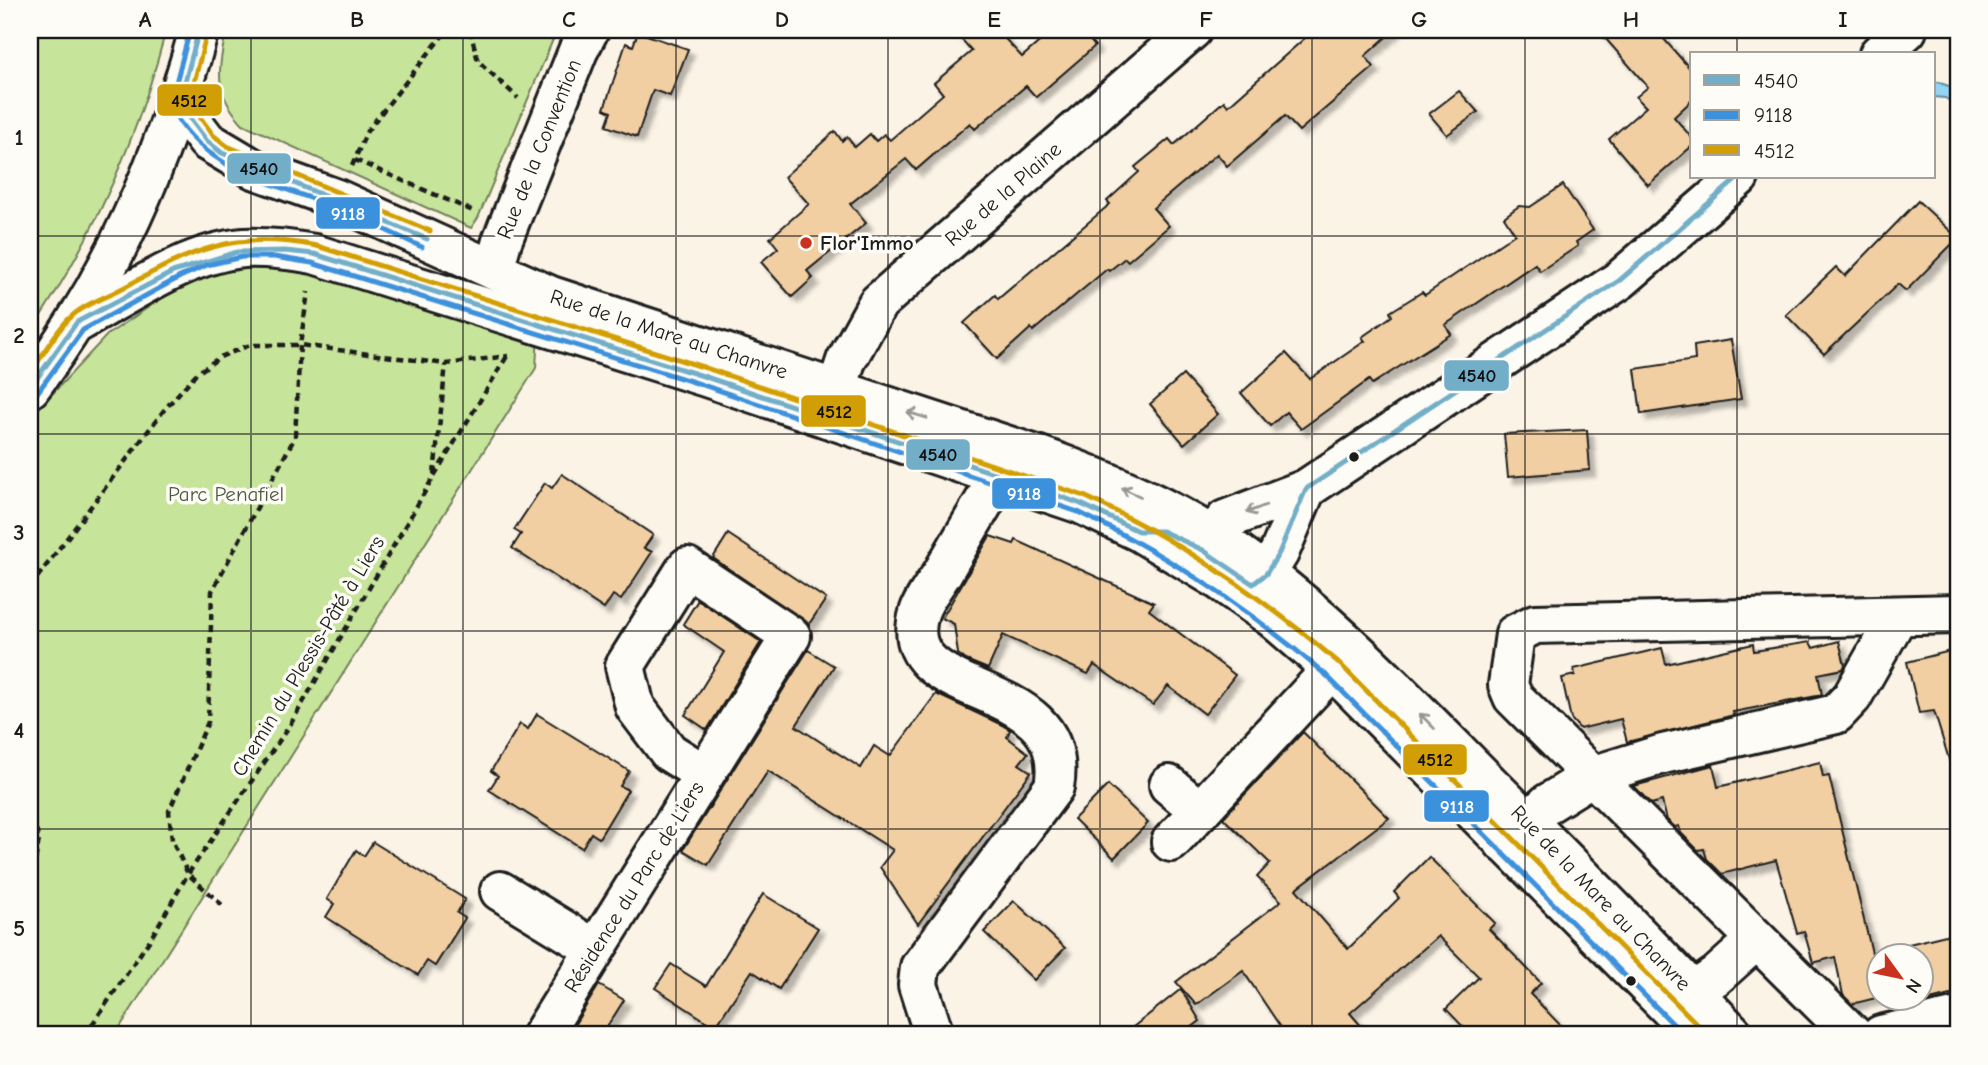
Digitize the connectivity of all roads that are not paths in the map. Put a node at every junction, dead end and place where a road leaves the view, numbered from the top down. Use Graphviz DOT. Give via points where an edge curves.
graph roads {
  1 [pos="199,30"];
  2 [pos="589,30"];
  3 [pos="1192,30"];
  4 [pos="1908,30"];
  5 [pos="1881,52"];
  6 [pos="179,104"];
  7 [pos="1737,178"];
  8 [pos="498,255"];
  9 [pos="77,323"];
  10 [pos="30,388"];
  11 [pos="831,403"];
  12 [pos="1000,475"];
  13 [pos="1306,489"];
  14 [pos="1138,531"];
  15 [pos="1207,544"];
  16 [pos="1259,579"];
  17 [pos="1958,614"];
  18 [pos="1898,616"];
  19 [pos="1274,619"];
  20 [pos="1332,669"];
  21 [pos="704,774"];
  22 [pos="1592,776"];
  23 [pos="1170,785"];
  24 [pos="1200,811"];
  25 [pos="1516,832"];
  26 [pos="1171,842"];
  27 [pos="500,891"];
  28 [pos="1755,941"];
  29 [pos="595,948"];
  30 [pos="1627,968"];
  31 [pos="1694,993"];
  32 [pos="1958,1017"];
  33 [pos="542,1035"];
  34 [pos="934,1035"];
  35 [pos="1696,1035"];
  36 [pos="1734,1035"];
  37 [pos="1853,1035"];
  38 [pos="1881,1035"];
  1 -- 6 [label="main road, Rue de la Mare au Chanvre"];
  2 -- 8 [label="main road, Rue de la Convention"];
  3 -- 11 [label="main road, Rue de la Plaine" via="878,303 846,361"];
  4 -- 5 [label="main road"];
  6 -- 8 [label="main road, Rue de la Mare au Chanvre" via="207,141 254,169"];
  6 -- 9 [label="main road, Rue de la Mare au Chanvre" via="126,230"];
  7 -- 13 [label="main road" via="1620,280"];
  8 -- 11 [label="main road, Rue de la Mare au Chanvre" via="551,296"];
  9 -- 10 [label="main road, Rue de la Mare au Chanvre"];
  9 -- 11 [label="main road, Rue de la Mare au Chanvre" via="204,257 241,248 275,248 314,254 517,318"];
  11 -- 12 [label="main road, Rue de la Mare au Chanvre"];
  15 -- 11 [label="main road, Rue de la Mare au Chanvre, one-way" via="1156,504 1100,478"];
  12 -- 14 [label="main road, Rue de la Mare au Chanvre" via="1081,504"];
  12 -- 34 [label="main road" via="923,606 918,634 925,656 941,673 1032,716 1052,747 1056,775 1054,787 920,967 918,985"];
  13 -- 15 [label="main road, one-way" via="1225,520"];
  13 -- 16 [label="main road" via="1279,554"];
  14 -- 15 [label="main road" via="1162,531"];
  14 -- 19 [label="main road, Rue de la Mare au Chanvre"];
  15 -- 16 [label="main road, Rue de la Mare au Chanvre"];
  16 -- 19 [label="main road"];
  25 -- 16 [label="main road, Rue de la Mare au Chanvre, one-way" via="1359,652"];
  17 -- 18 [label="main road"];
  18 -- 22 [label="main road" via="1852,698 1836,714 1663,754"];
  18 -- 22 [label="main road" via="1535,624 1515,634 1507,685 1513,697"];
  19 -- 20 [label="main road, Rue de la Mare au Chanvre"];
  20 -- 24 [label="main road"];
  20 -- 25 [label="main road, Rue de la Mare au Chanvre"];
  21 -- 21 [label="main road, Résidence du Parc de Liers" via="668,752 635,707 625,666 687,567 791,636"];
  21 -- 29 [label="main road, Résidence du Parc de Liers"];
  22 -- 25 [label="main road" via="1547,804"];
  22 -- 28 [label="main road"];
  23 -- 24 [label="main road"];
  24 -- 26 [label="main road"];
  25 -- 30 [label="main road, Rue de la Mare au Chanvre"];
  25 -- 31 [label="main road, Rue de la Mare au Chanvre"];
  27 -- 29 [label="main road"];
  28 -- 31 [label="main road"];
  28 -- 37 [label="main road"];
  29 -- 33 [label="main road, Résidence du Parc de Liers"];
  30 -- 31 [label="main road" via="1681,1000"];
  30 -- 35 [label="main road, Rue de la Mare au Chanvre"];
  31 -- 36 [label="main road, Rue de la Mare au Chanvre"];
  32 -- 38 [label="main road"];
}
